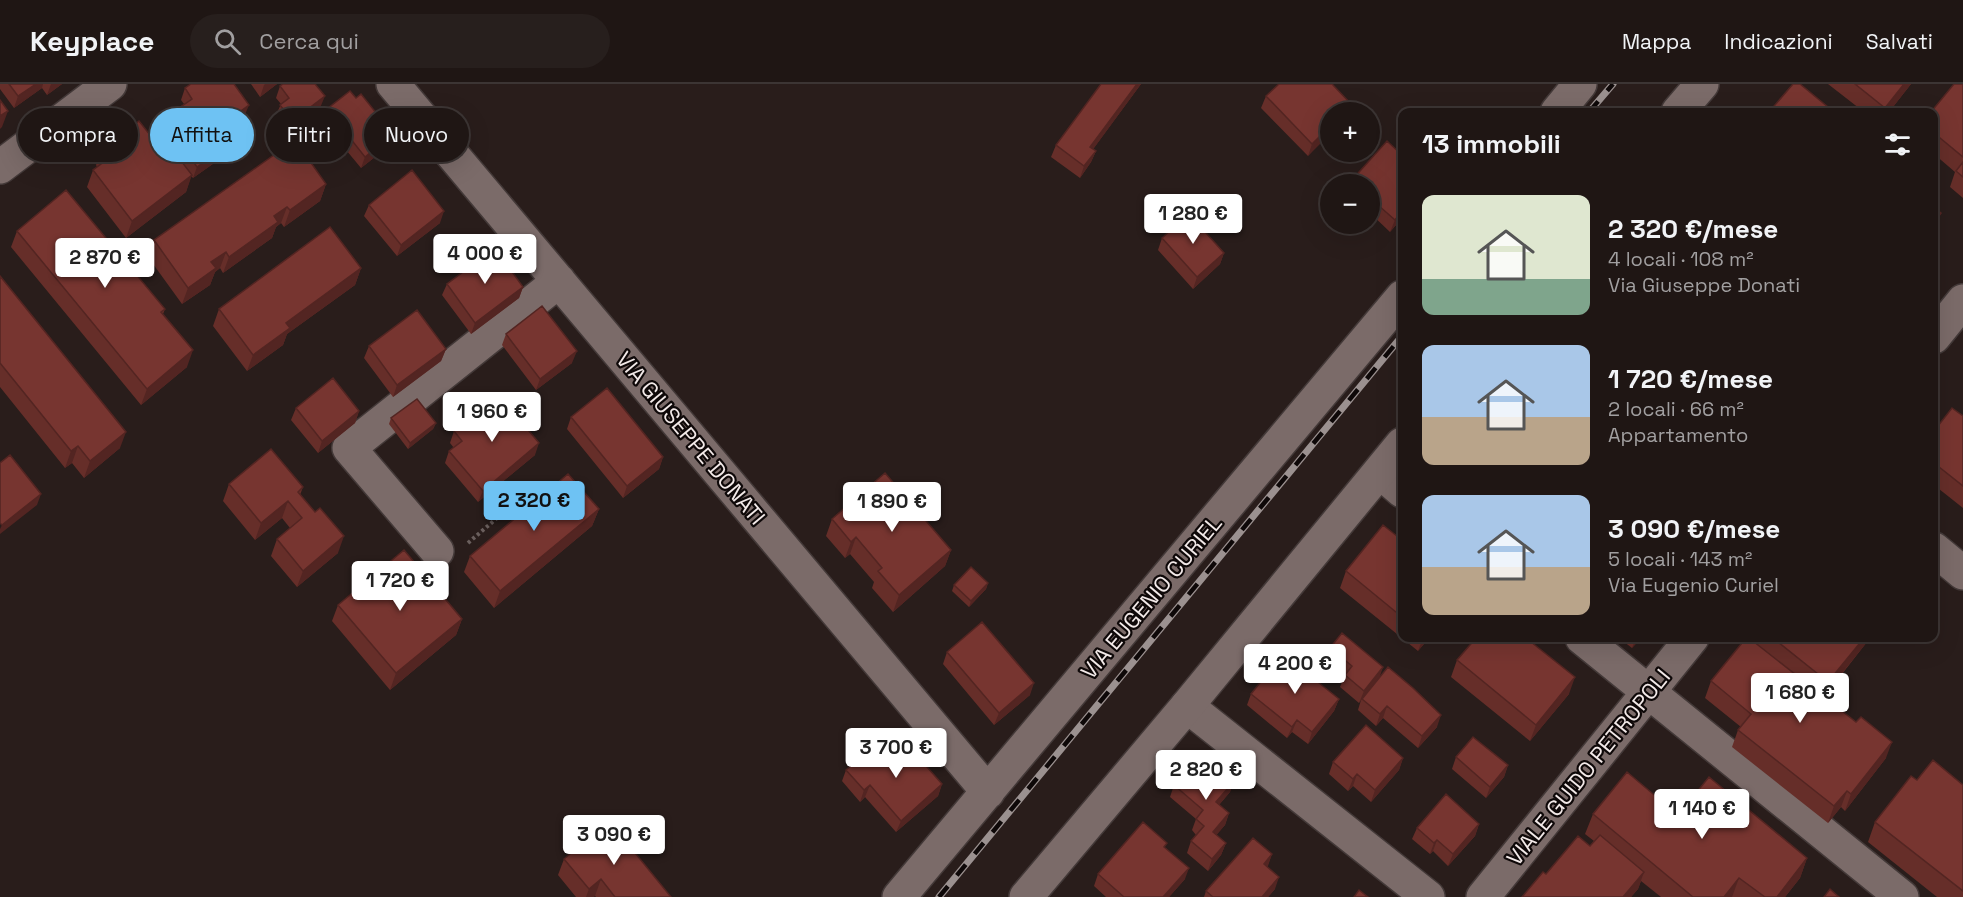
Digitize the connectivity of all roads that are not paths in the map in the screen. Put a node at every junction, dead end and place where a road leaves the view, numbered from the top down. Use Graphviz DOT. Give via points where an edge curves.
graph roads {
  1 [pos="110,84"];
  2 [pos="393,84"];
  3 [pos="1580,84"];
  4 [pos="1701,84"];
  5 [pos="1560,108"];
  6 [pos="1681,108"];
  7 [pos="0,167"];
  8 [pos="559,281"];
  9 [pos="1963,301"];
  10 [pos="1398,302"];
  11 [pos="1938,332"];
  12 [pos="1398,457"];
  13 [pos="1391,481"];
  14 [pos="437,552"];
  15 [pos="1938,552"];
  16 [pos="1963,573"];
  17 [pos="1587,642"];
  18 [pos="1689,642"];
  19 [pos="1649,692"];
  20 [pos="1187,706"];
  21 [pos="988,792"];
  22 [pos="899,897"];
  23 [pos="1026,897"];
  24 [pos="1428,897"];
  25 [pos="1483,897"];
  26 [pos="1902,897"];
  1 -- 7 [label="street"];
  2 -- 8 [label="street, VIA GIUSEPPE DONATI"];
  3 -- 5 [label="street"];
  4 -- 6 [label="street"];
  8 -- 14 [label="street" via="349,448"];
  8 -- 21 [label="street, VIA GIUSEPPE DONATI"];
  9 -- 11 [label="street"];
  10 -- 21 [label="street, VIA EUGENIO CURIEL"];
  12 -- 13 [label="street"];
  13 -- 20 [label="street"];
  15 -- 16 [label="street"];
  17 -- 19 [label="street"];
  18 -- 19 [label="street, VIALE GUIDO PETROPOLI"];
  19 -- 25 [label="street, VIALE GUIDO PETROPOLI"];
  19 -- 26 [label="street"];
  20 -- 23 [label="street"];
  20 -- 24 [label="street"];
  21 -- 22 [label="street, VIA EUGENIO CURIEL"];
}
